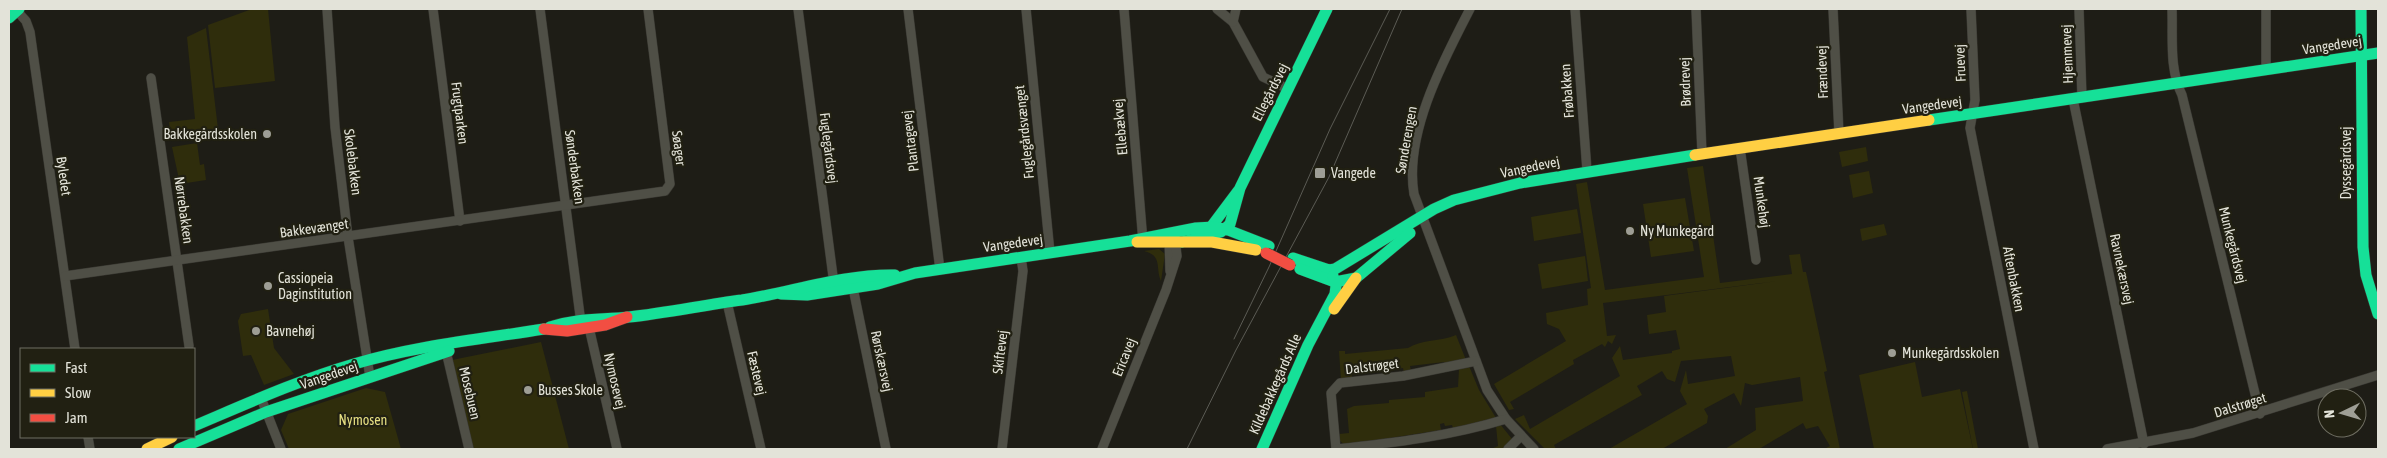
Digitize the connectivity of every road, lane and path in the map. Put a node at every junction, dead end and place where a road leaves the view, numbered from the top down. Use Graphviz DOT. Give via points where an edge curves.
graph roads {
  1 [pos="326,9"];
  2 [pos="433,9"];
  3 [pos="540,9"];
  4 [pos="648,9"];
  5 [pos="798,9"];
  6 [pos="908,9"];
  7 [pos="1026,9"];
  8 [pos="1124,9"];
  9 [pos="1217,9"];
  10 [pos="1236,9"];
  11 [pos="1327,9"];
  12 [pos="1470,9"];
  13 [pos="1575,9"];
  14 [pos="1696,9"];
  15 [pos="1833,9"];
  16 [pos="1972,9"];
  17 [pos="2079,9"];
  18 [pos="2172,9"];
  19 [pos="2266,9"];
  20 [pos="2361,9"];
  21 [pos="15,12"];
  22 [pos="1232,22"];
  23 [pos="2378,53"];
  24 [pos="2360,56"];
  25 [pos="2266,70"];
  26 [pos="151,78"];
  27 [pos="2176,83"];
  28 [pos="1288,89"];
  29 [pos="2078,98"];
  30 [pos="1971,115"];
  31 [pos="1839,134"];
  32 [pos="1740,148"];
  33 [pos="1702,154"];
  34 [pos="1587,171"];
  35 [pos="1240,188"];
  36 [pos="567,206"];
  37 [pos="1233,218"];
  38 [pos="1424,219"];
  39 [pos="460,221"];
  40 [pos="1211,227"];
  41 [pos="1226,229"];
  42 [pos="1393,235"];
  43 [pos="348,236"];
  44 [pos="1143,240"];
  45 [pos="1175,240"];
  46 [pos="1236,243"];
  47 [pos="1267,248"];
  48 [pos="1050,253"];
  49 [pos="1021,257"];
  50 [pos="1756,260"];
  51 [pos="177,262"];
  52 [pos="1292,263"];
  53 [pos="940,270"];
  54 [pos="1329,270"];
  55 [pos="65,276"];
  56 [pos="852,283"];
  57 [pos="834,286"];
  58 [pos="1340,286"];
  59 [pos="727,302"];
  60 [pos="2378,314"];
  61 [pos="585,324"];
  62 [pos="189,346"];
  63 [pos="75,348"];
  64 [pos="445,348"];
  65 [pos="368,360"];
  66 [pos="1476,361"];
  67 [pos="2378,375"];
  68 [pos="370,377"];
  69 [pos="261,398"];
  70 [pos="266,412"];
  71 [pos="2260,414"];
  72 [pos="1506,419"];
  73 [pos="195,426"];
  74 [pos="1520,437"];
  75 [pos="170,438"];
  76 [pos="2144,444"];
  77 [pos="147,449"];
  78 [pos="179,449"];
  79 [pos="281,449"];
  80 [pos="469,449"];
  81 [pos="617,449"];
  82 [pos="761,449"];
  83 [pos="886,449"];
  84 [pos="1002,449"];
  85 [pos="1102,449"];
  86 [pos="1262,449"];
  87 [pos="1336,449"];
  88 [pos="1508,449"];
  89 [pos="1534,449"];
  90 [pos="2034,449"];
  91 [pos="2107,449"];
  1 -- 43 [label="street, Skolebakken" via="331,98"];
  2 -- 39 [label="street, Frugtparken"];
  3 -- 36 [label="street, Sønderbakken"];
  4 -- 36 [label="street, Søager" via="670,184 665,191"];
  5 -- 57 [label="street, Fuglegårdsvej"];
  6 -- 53 [label="street, Plantagevej"];
  7 -- 48 [label="street, Fuglegårdsvænget"];
  8 -- 44 [label="street, Ellebækvej"];
  9 -- 22 [label="street"];
  10 -- 22 [label="street"];
  11 -- 28 [label="street, Ellegårdsvej"];
  12 -- 38 [label="street, Sønderengen" via="1444,59 1423,111 1412,180"];
  13 -- 34 [label="street, Frøbakken"];
  14 -- 33 [label="street, Brødrevej"];
  15 -- 31 [label="street, Frændevej"];
  16 -- 30 [label="street, Fruevej" via="1975,100"];
  17 -- 29 [label="street, Hjemmevej"];
  18 -- 27 [label="street, Munkegårdsvej"];
  19 -- 25 [label="street"];
  20 -- 24 [label="street, Dyssegårdsvej"];
  21 -- 55 [label="street, Byledet" via="26,21 30,32"];
  22 -- 28 [label="street" via="1263,77"];
  23 -- 24 [label="street, Vangedevej"];
  24 -- 25 [label="street, Vangedevej"];
  24 -- 60 [label="street, Dyssegårdsvej" via="2362,247 2366,275"];
  25 -- 27 [label="street, Vangedevej"];
  26 -- 51 [label="street, Nørrebakken"];
  27 -- 29 [label="street, Vangedevej"];
  27 -- 71 [label="street, Munkegårdsvej" via="2182,96"];
  28 -- 35 [label="street, Ellegårdsvej"];
  29 -- 30 [label="street, Vangedevej"];
  29 -- 76 [label="street, Ravnekærsvej"];
  30 -- 31 [label="street, Vangedevej"];
  30 -- 90 [label="street, Aftenbakken" via="1970,128"];
  31 -- 32 [label="street, Vangedevej"];
  32 -- 33 [label="street, Vangedevej"];
  32 -- 50 [label="street, Munkehøj"];
  33 -- 34 [label="street, Vangedevej"];
  34 -- 38 [label="street, Vangedevej" via="1490,191"];
  35 -- 37 [label="street, Ellegårdsvej"];
  35 -- 40 [label="street, Ellegårdsvej"];
  35 -- 41 [label="street" via="1227,212"];
  36 -- 39 [label="street, Bakkevænget"];
  36 -- 61 [label="street, Sønderbakken"];
  37 -- 41 [label="street, Ellegårdsvej"];
  37 -- 47 [label="street" via="1237,226"];
  38 -- 42 [label="street, Vangedevej"];
  38 -- 58 [label="street, Vangedevej"];
  38 -- 66 [label="street"];
  39 -- 43 [label="street, Bakkevænget"];
  40 -- 41 [label="street, Vangedevej"];
  40 -- 45 [label="street, Vangedevej"];
  41 -- 45 [label="street"];
  41 -- 46 [label="street"];
  41 -- 47 [label="street, Vangedevej"];
  42 -- 54 [label="street, Vangedevej"];
  42 -- 58 [label="street"];
  43 -- 51 [label="street, Bakkevænget"];
  43 -- 65 [label="street, Skolebakken"];
  44 -- 45 [label="street, Vangedevej"];
  44 -- 48 [label="street, Vangedevej"];
  45 -- 46 [label="street, Vangedevej"];
  45 -- 85 [label="street, Ericavej" via="1177,256"];
  46 -- 47 [label="street, Vangedevej"];
  47 -- 52 [label="street, Vangedevej, bridge"];
  48 -- 49 [label="street, Vangedevej"];
  49 -- 53 [label="street, Vangedevej"];
  49 -- 84 [label="street, Skiftevej" via="1023,271"];
  51 -- 55 [label="street, Bakkevænget"];
  51 -- 62 [label="street, Nørrebakken"];
  52 -- 54 [label="street, Vangedevej"];
  52 -- 58 [label="street, Vangedevej"];
  53 -- 56 [label="street, Vangedevej" via="901,276 878,284"];
  54 -- 58 [label="street"];
  55 -- 63 [label="street, Byledet"];
  56 -- 57 [label="street, Vangedevej"];
  56 -- 83 [label="street, Rørskærsvej"];
  57 -- 59 [label="street, Vangedevej" via="807,295 781,294"];
  58 -- 86 [label="street, Kildebakkegårds Alle" via="1314,332"];
  59 -- 61 [label="street, Vangedevej" via="627,317 604,316"];
  59 -- 82 [label="street, Fæstevej"];
  61 -- 64 [label="street, Vangedevej" via="565,322 546,329"];
  61 -- 81 [label="street, Nymosevej"];
  64 -- 65 [label="street, Vangedevej"];
  64 -- 68 [label="street, Vangedevej"];
  64 -- 80 [label="street, Mosebuen"];
  65 -- 68 [label="street, Skolebakken"];
  65 -- 69 [label="street, Vangedevej"];
  66 -- 72 [label="street" via="1487,390"];
  66 -- 87 [label="street, Dalstrøget" via="1403,376 1340,383 1331,393"];
  67 -- 71 [label="street, Dalstrøget"];
  68 -- 70 [label="street, Vangedevej"];
  69 -- 70 [label="street"];
  69 -- 73 [label="street, Vangedevej"];
  70 -- 78 [label="street, Vangedevej"];
  70 -- 79 [label="street"];
  71 -- 76 [label="street, Dalstrøget"];
  72 -- 74 [label="street"];
  72 -- 87 [label="street, Dalstrøget" via="1480,427"];
  74 -- 88 [label="street"];
  74 -- 89 [label="street"];
  75 -- 77 [label="street"];
  76 -- 91 [label="street, Dalstrøget"];
}
